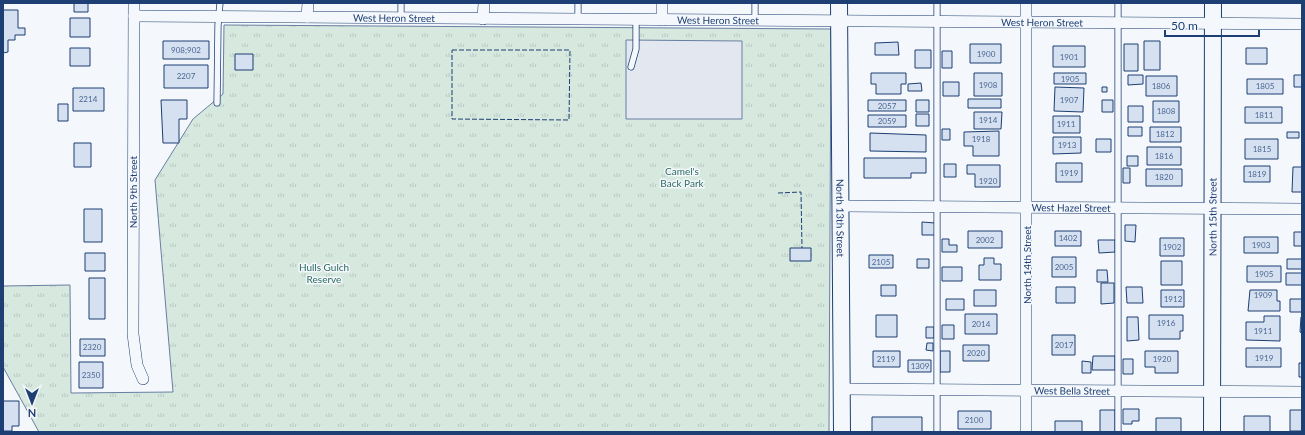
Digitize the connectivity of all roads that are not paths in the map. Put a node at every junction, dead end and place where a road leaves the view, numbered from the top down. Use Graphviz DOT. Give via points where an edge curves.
graph roads {
  1 [pos="134,3"];
  2 [pos="220,3"];
  3 [pos="308,3"];
  4 [pos="401,3"];
  5 [pos="484,3"];
  6 [pos="578,3"];
  7 [pos="662,3"];
  8 [pos="755,3"];
  9 [pos="839,3"];
  10 [pos="937,3"];
  11 [pos="1026,3"];
  12 [pos="1118,3"];
  13 [pos="1213,3"];
  14 [pos="134,16"];
  15 [pos="220,17"];
  16 [pos="308,18"];
  17 [pos="401,18"];
  18 [pos="484,19"];
  19 [pos="578,19"];
  20 [pos="636,20"];
  21 [pos="662,20"];
  22 [pos="755,20"];
  23 [pos="839,21"];
  24 [pos="937,22"];
  25 [pos="1026,22"];
  26 [pos="1118,23"];
  27 [pos="1212,24"];
  28 [pos="1302,24"];
  29 [pos="631,67"];
  30 [pos="217,103"];
  31 [pos="840,206"];
  32 [pos="937,207"];
  33 [pos="1027,208"];
  34 [pos="1119,208"];
  35 [pos="1213,209"];
  36 [pos="1302,209"];
  37 [pos="143,379"];
  38 [pos="842,389"];
  39 [pos="937,390"];
  40 [pos="1026,390"];
  41 [pos="1118,391"];
  42 [pos="1213,392"];
  43 [pos="1302,392"];
  44 [pos="842,432"];
  45 [pos="937,432"];
  46 [pos="1026,432"];
  47 [pos="1118,432"];
  48 [pos="1212,432"];
  1 -- 14 [label="street, North 9th Street"];
  2 -- 15 [label="lane"];
  3 -- 16 [label="street"];
  4 -- 17 [label="lane"];
  5 -- 18 [label="street"];
  6 -- 19 [label="lane"];
  7 -- 21 [label="street"];
  8 -- 22 [label="lane"];
  9 -- 23 [label="street, North 13th Street"];
  10 -- 24 [label="lane"];
  11 -- 25 [label="street, North 14th Street"];
  12 -- 26 [label="lane"];
  13 -- 27 [label="street, North 15th Street"];
  14 -- 15 [label="street, West Heron Street"];
  14 -- 37 [label="street, North 9th Street" via="133,334 136,365"];
  15 -- 16 [label="street, West Heron Street"];
  15 -- 30 [label="lane"];
  16 -- 17 [label="street, West Heron Street"];
  17 -- 18 [label="street, West Heron Street"];
  18 -- 19 [label="street, West Heron Street"];
  19 -- 20 [label="street, West Heron Street"];
  20 -- 21 [label="street, West Heron Street"];
  20 -- 29 [label="lane" via="636,49"];
  21 -- 22 [label="street, West Heron Street"];
  22 -- 23 [label="street, West Heron Street"];
  23 -- 24 [label="street, West Heron Street"];
  23 -- 31 [label="street, North 13th Street"];
  24 -- 25 [label="street, West Heron Street"];
  24 -- 32 [label="lane"];
  25 -- 26 [label="street, West Heron Street"];
  25 -- 33 [label="street, North 14th Street"];
  26 -- 27 [label="street, West Heron Street"];
  26 -- 34 [label="lane"];
  27 -- 28 [label="street, West Heron Street"];
  27 -- 35 [label="street, North 15th Street"];
  31 -- 32 [label="street, West Hazel Street"];
  31 -- 38 [label="street, North 13th Street"];
  32 -- 33 [label="street, West Hazel Street"];
  32 -- 39 [label="lane"];
  33 -- 34 [label="street, West Hazel Street"];
  33 -- 40 [label="street, North 14th Street"];
  34 -- 35 [label="street, West Hazel Street"];
  34 -- 41 [label="lane"];
  35 -- 36 [label="street, West Hazel Street"];
  35 -- 42 [label="street, North 15th Street"];
  38 -- 39 [label="street, West Bella Street"];
  38 -- 44 [label="street, North 13th Street"];
  39 -- 40 [label="street, West Bella Street"];
  39 -- 45 [label="lane"];
  40 -- 41 [label="street, West Bella Street"];
  40 -- 46 [label="street, North 14th Street"];
  41 -- 42 [label="street, West Bella Street"];
  41 -- 47 [label="lane"];
  42 -- 43 [label="street, West Bella Street"];
  42 -- 48 [label="street, North 15th Street"];
}
